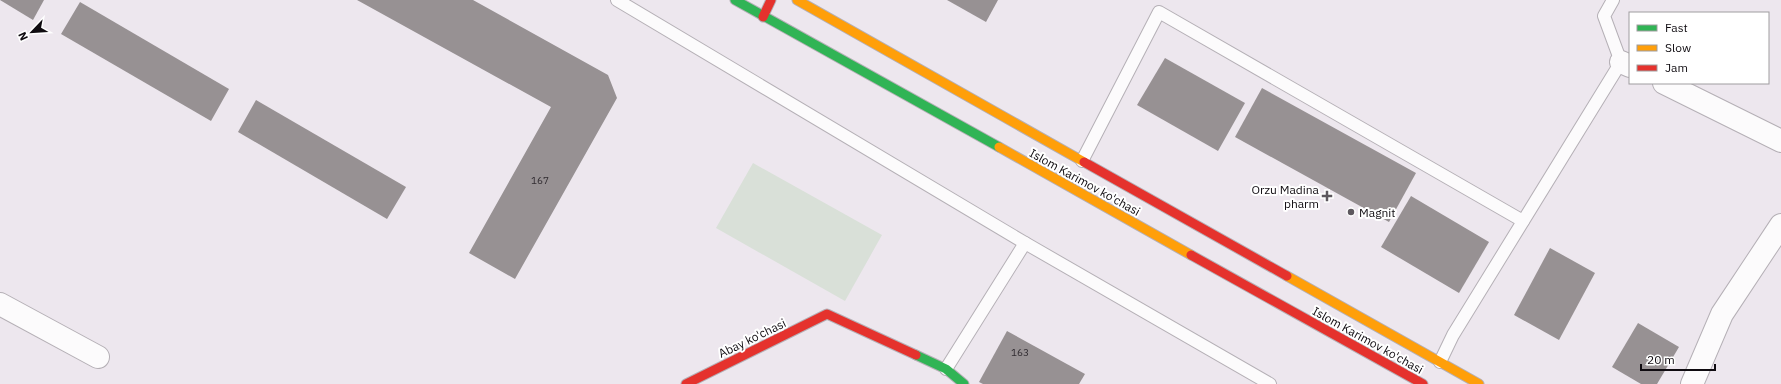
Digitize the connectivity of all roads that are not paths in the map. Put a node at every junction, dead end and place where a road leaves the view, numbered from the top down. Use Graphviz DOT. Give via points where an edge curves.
graph roads {
  1 [pos="617,0"];
  2 [pos="735,0"];
  3 [pos="771,0"];
  4 [pos="797,0"];
  5 [pos="1613,0"];
  6 [pos="764,17"];
  7 [pos="1626,64"];
  8 [pos="1666,84"];
  9 [pos="1781,141"];
  10 [pos="1082,161"];
  11 [pos="1522,221"];
  12 [pos="1781,225"];
  13 [pos="1024,243"];
  14 [pos="0,304"];
  15 [pos="98,357"];
  16 [pos="1440,362"];
  17 [pos="946,369"];
  18 [pos="686,384"];
  19 [pos="964,384"];
  20 [pos="1270,384"];
  21 [pos="1423,384"];
  22 [pos="1479,384"];
  23 [pos="1692,384"];
  1 -- 13 [label="lane"];
  2 -- 6 [label="main road, Islom Karimov ko'chasi"];
  3 -- 6 [label="main road"];
  4 -- 10 [label="main road, Islom Karimov ko'chasi"];
  5 -- 7 [label="lane" via="1604,16"];
  6 -- 21 [label="main road, Islom Karimov ko'chasi"];
  7 -- 11 [label="lane"];
  8 -- 9 [label="street"];
  10 -- 11 [label="lane" via="1159,12"];
  10 -- 16 [label="main road, Islom Karimov ko'chasi"];
  11 -- 16 [label="lane" via="1453,334"];
  12 -- 23 [label="street" via="1722,314"];
  13 -- 17 [label="lane"];
  13 -- 20 [label="lane"];
  14 -- 15 [label="street"];
  16 -- 22 [label="main road, Islom Karimov ko'chasi"];
  17 -- 18 [label="main road, Abay ko'chasi" via="828,314"];
  17 -- 19 [label="main road"];
}
